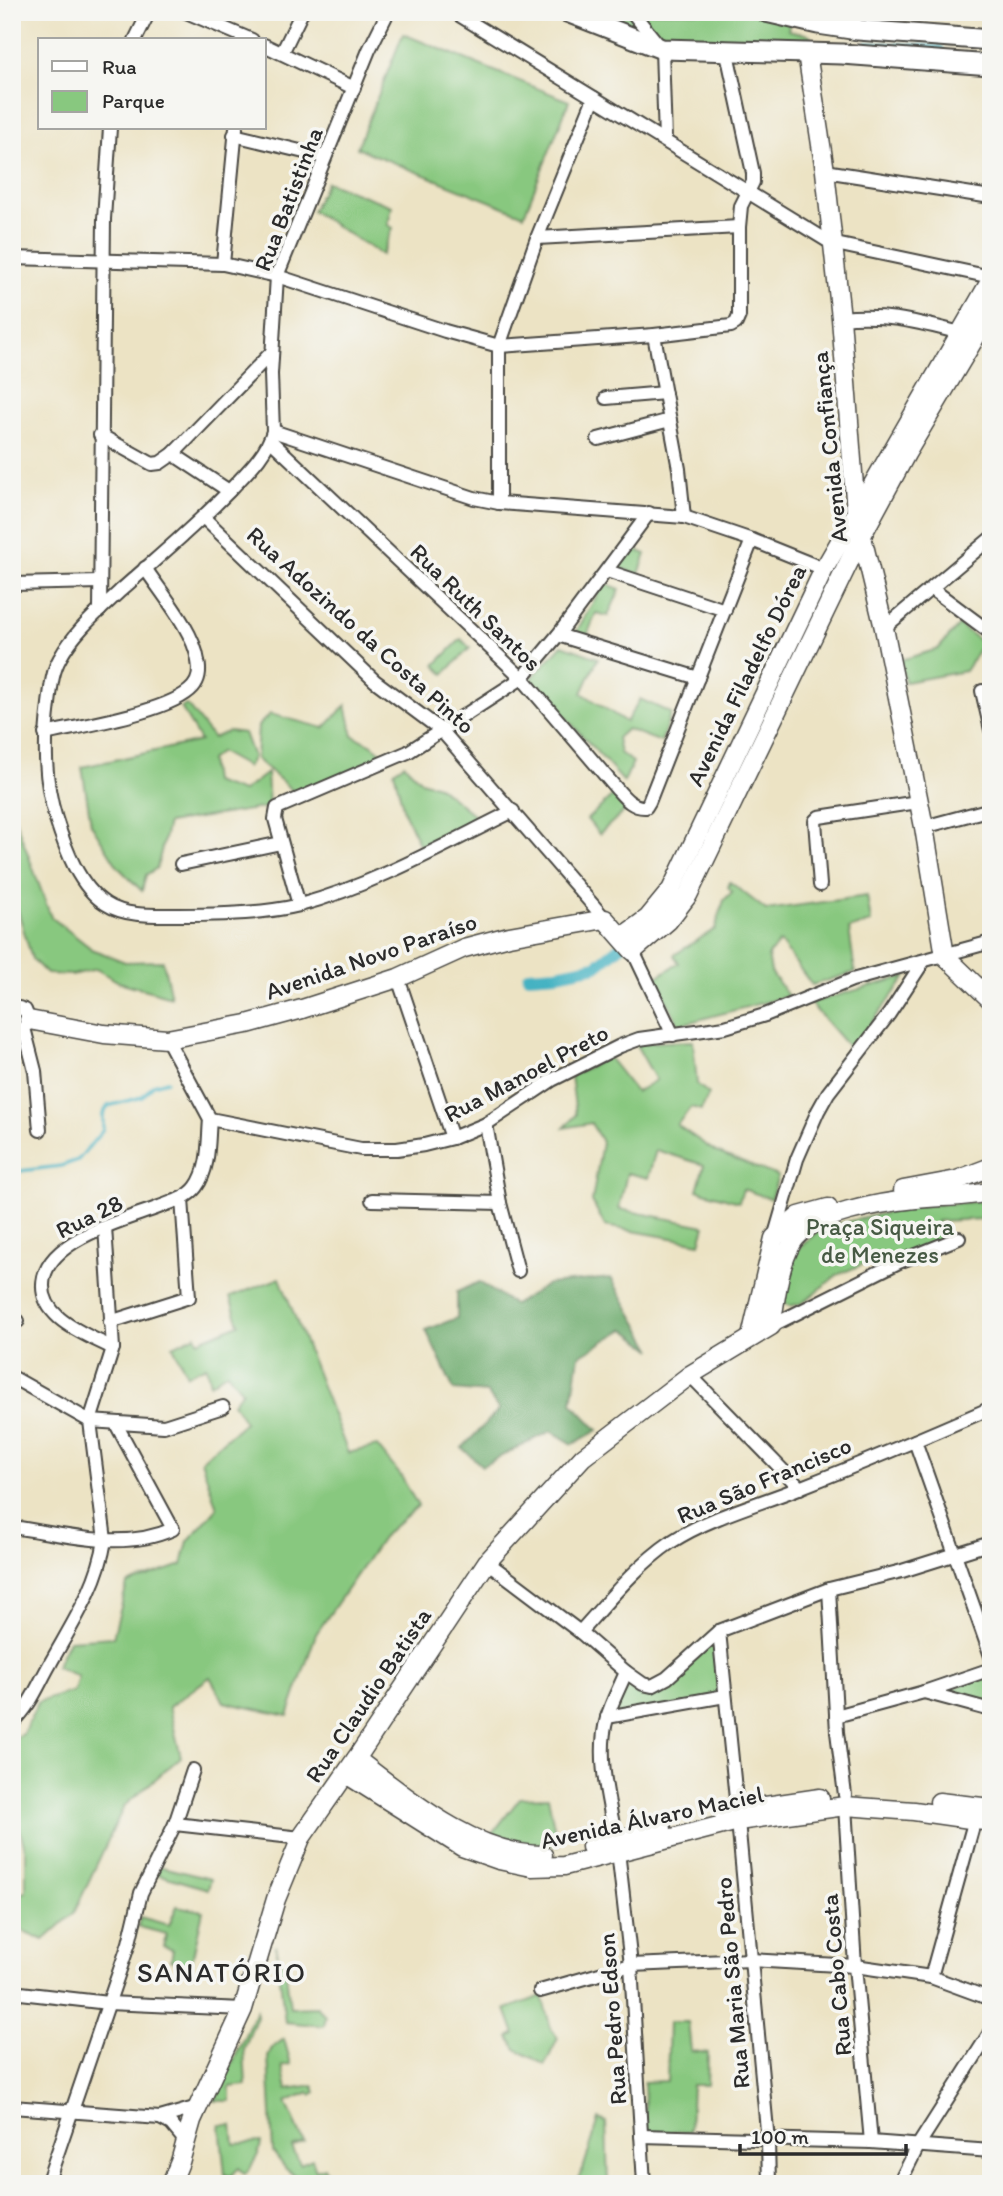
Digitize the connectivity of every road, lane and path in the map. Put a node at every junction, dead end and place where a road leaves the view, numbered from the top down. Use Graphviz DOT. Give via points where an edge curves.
graph roads {
  1 [pos="149,12"];
  2 [pos="186,12"];
  3 [pos="302,12"];
  4 [pos="388,12"];
  5 [pos="454,12"];
  6 [pos="567,12"];
  7 [pos="632,12"];
  8 [pos="770,14"];
  9 [pos="855,21"];
  10 [pos="136,38"];
  11 [pos="247,38"];
  12 [pos="991,40"];
  13 [pos="991,46"];
  14 [pos="266,47"];
  15 [pos="662,49"];
  16 [pos="727,52"];
  17 [pos="282,53"];
  18 [pos="807,53"];
  19 [pos="945,61"];
  20 [pos="991,65"];
  21 [pos="354,88"];
  22 [pos="594,99"];
  23 [pos="110,130"];
  24 [pos="235,131"];
  25 [pos="665,140"];
  26 [pos="326,157"];
  27 [pos="825,171"];
  28 [pos="747,192"];
  29 [pos="991,197"];
  30 [pos="738,227"];
  31 [pos="537,238"];
  32 [pos="831,243"];
  33 [pos="12,258"];
  34 [pos="104,261"];
  35 [pos="223,264"];
  36 [pos="277,276"];
  37 [pos="991,278"];
  38 [pos="991,311"];
  39 [pos="841,318"];
  40 [pos="961,333"];
  41 [pos="654,335"];
  42 [pos="499,346"];
  43 [pos="271,353"];
  44 [pos="665,393"];
  45 [pos="606,398"];
  46 [pos="670,420"];
  47 [pos="100,435"];
  48 [pos="271,436"];
  49 [pos="598,439"];
  50 [pos="173,454"];
  51 [pos="229,491"];
  52 [pos="499,503"];
  53 [pos="649,513"];
  54 [pos="856,514"];
  55 [pos="684,517"];
  56 [pos="204,518"];
  57 [pos="861,536"];
  58 [pos="991,538"];
  59 [pos="752,540"];
  60 [pos="145,568"];
  61 [pos="824,569"];
  62 [pos="607,570"];
  63 [pos="100,582"];
  64 [pos="12,584"];
  65 [pos="932,589"];
  66 [pos="100,610"];
  67 [pos="725,610"];
  68 [pos="884,628"];
  69 [pos="991,633"];
  70 [pos="558,635"];
  71 [pos="522,678"];
  72 [pos="698,678"];
  73 [pos="982,691"];
  74 [pos="990,723"];
  75 [pos="441,730"];
  76 [pos="46,734"];
  77 [pos="918,802"];
  78 [pos="991,808"];
  79 [pos="513,811"];
  80 [pos="924,827"];
  81 [pos="281,843"];
  82 [pos="181,864"];
  83 [pos="820,885"];
  84 [pos="299,905"];
  85 [pos="605,919"];
  86 [pos="991,942"];
  87 [pos="628,944"];
  88 [pos="945,956"];
  89 [pos="923,962"];
  90 [pos="398,978"];
  91 [pos="991,1000"];
  92 [pos="12,1010"];
  93 [pos="22,1025"];
  94 [pos="673,1035"];
  95 [pos="167,1039"];
  96 [pos="210,1119"];
  97 [pos="486,1124"];
  98 [pos="40,1130"];
  99 [pos="452,1138"];
  100 [pos="991,1167"];
  101 [pos="991,1191"];
  102 [pos="182,1199"];
  103 [pos="372,1200"];
  104 [pos="500,1203"];
  105 [pos="105,1227"];
  106 [pos="774,1238"];
  107 [pos="960,1238"];
  108 [pos="518,1271"];
  109 [pos="110,1322"];
  110 [pos="771,1326"];
  111 [pos="751,1338"];
  112 [pos="113,1348"];
  113 [pos="690,1375"];
  114 [pos="12,1377"];
  115 [pos="223,1407"];
  116 [pos="991,1408"];
  117 [pos="90,1421"];
  118 [pos="116,1424"];
  119 [pos="915,1441"];
  120 [pos="800,1488"];
  121 [pos="12,1527"];
  122 [pos="105,1540"];
  123 [pos="991,1543"];
  124 [pos="956,1553"];
  125 [pos="487,1562"];
  126 [pos="829,1589"];
  127 [pos="719,1631"];
  128 [pos="580,1632"];
  129 [pos="991,1656"];
  130 [pos="991,1670"];
  131 [pos="626,1672"];
  132 [pos="924,1692"];
  133 [pos="725,1696"];
  134 [pos="991,1710"];
  135 [pos="836,1716"];
  136 [pos="607,1717"];
  137 [pos="12,1723"];
  138 [pos="351,1767"];
  139 [pos="193,1770"];
  140 [pos="845,1800"];
  141 [pos="991,1808"];
  142 [pos="737,1815"];
  143 [pos="983,1820"];
  144 [pos="175,1824"];
  145 [pos="301,1838"];
  146 [pos="617,1845"];
  147 [pos="751,1959"];
  148 [pos="631,1965"];
  149 [pos="855,1966"];
  150 [pos="931,1977"];
  151 [pos="540,1991"];
  152 [pos="12,1992"];
  153 [pos="991,1998"];
  154 [pos="108,2003"];
  155 [pos="243,2009"];
  156 [pos="991,2031"];
  157 [pos="12,2107"];
  158 [pos="198,2107"];
  159 [pos="72,2113"];
  160 [pos="160,2118"];
  161 [pos="641,2136"];
  162 [pos="768,2140"];
  163 [pos="186,2142"];
  164 [pos="871,2142"];
  165 [pos="919,2144"];
  166 [pos="991,2151"];
  167 [pos="47,2184"];
  168 [pos="171,2184"];
  169 [pos="643,2184"];
  170 [pos="769,2184"];
  171 [pos="899,2184"];
  1 -- 10 [label="street"];
  2 -- 11 [label="street"];
  3 -- 17 [label="street"];
  4 -- 21 [label="street, Rua Batistinha"];
  5 -- 22 [label="street"];
  6 -- 15 [label="main road"];
  7 -- 15 [label="street"];
  8 -- 9 [label="main road"];
  9 -- 12 [label="main road"];
  13 -- 19 [label="main road"];
  14 -- 17 [label="street"];
  15 -- 16 [label="main road"];
  15 -- 25 [label="street"];
  16 -- 18 [label="main road"];
  16 -- 28 [label="street" via="753,173"];
  17 -- 21 [label="street"];
  18 -- 19 [label="main road"];
  18 -- 27 [label="street, Avenida Confiança"];
  19 -- 20 [label="main road"];
  21 -- 26 [label="street, Rua Batistinha"];
  22 -- 25 [label="street"];
  22 -- 31 [label="street"];
  23 -- 34 [label="street"];
  24 -- 26 [label="street"];
  24 -- 35 [label="street"];
  25 -- 28 [label="street"];
  26 -- 36 [label="street, Rua Batistinha"];
  27 -- 29 [label="street"];
  27 -- 32 [label="street, Avenida Confiança"];
  28 -- 30 [label="street"];
  28 -- 32 [label="street"];
  30 -- 31 [label="street"];
  30 -- 41 [label="street" via="738,320 727,326"];
  31 -- 42 [label="street"];
  32 -- 37 [label="street"];
  32 -- 39 [label="street, Avenida Confiança"];
  33 -- 34 [label="street"];
  34 -- 35 [label="street"];
  34 -- 47 [label="street"];
  35 -- 36 [label="street"];
  36 -- 42 [label="street"];
  36 -- 43 [label="street, Rua Batistinha"];
  37 -- 40 [label="street, Avenida Filadelfo Dórea"];
  38 -- 57 [label="street, Avenida Filadelfo Dórea"];
  39 -- 40 [label="street" via="899,317"];
  39 -- 54 [label="street, Avenida Confiança"];
  40 -- 54 [label="street, Avenida Filadelfo Dórea"];
  41 -- 42 [label="street"];
  41 -- 44 [label="street"];
  42 -- 52 [label="street"];
  43 -- 48 [label="street, Rua Batistinha"];
  43 -- 50 [label="street"];
  44 -- 45 [label="street"];
  44 -- 46 [label="street"];
  46 -- 49 [label="street"];
  46 -- 55 [label="street"];
  47 -- 50 [label="street" via="152,464"];
  47 -- 63 [label="street"];
  48 -- 51 [label="street"];
  48 -- 52 [label="street"];
  48 -- 71 [label="street, Rua Ruth Santos"];
  50 -- 51 [label="street"];
  51 -- 56 [label="street"];
  52 -- 53 [label="street"];
  53 -- 55 [label="street"];
  53 -- 62 [label="street"];
  54 -- 57 [label="street, Avenida Confiança"];
  54 -- 61 [label="street, Avenida Filadelfo Dórea"];
  55 -- 59 [label="street"];
  56 -- 60 [label="street"];
  56 -- 75 [label="street, Rua Adozindo da Costa Pinto" via="375,681"];
  57 -- 68 [label="street, Avenida Confiança"];
  57 -- 87 [label="street, Avenida Filadelfo Dórea" via="688,895 668,921"];
  58 -- 65 [label="street"];
  59 -- 61 [label="street"];
  59 -- 67 [label="street"];
  60 -- 66 [label="street"];
  60 -- 76 [label="street" via="193,645 199,668 194,686 151,709"];
  61 -- 87 [label="street, Avenida Filadelfo Dórea" via="671,890"];
  62 -- 67 [label="street"];
  62 -- 70 [label="street"];
  63 -- 64 [label="street"];
  63 -- 66 [label="street"];
  65 -- 68 [label="street"];
  65 -- 69 [label="street"];
  66 -- 76 [label="street" via="56,665"];
  67 -- 72 [label="street"];
  68 -- 77 [label="street, Avenida Confiança"];
  70 -- 71 [label="street"];
  70 -- 72 [label="street"];
  71 -- 72 [label="street, Rua Ruth Santos" via="616,788 635,806 646,807"];
  71 -- 75 [label="street"];
  73 -- 74 [label="street"];
  75 -- 79 [label="street, Rua Adozindo da Costa Pinto"];
  75 -- 81 [label="street" via="395,759 281,804 275,816"];
  76 -- 84 [label="street" via="45,768 58,825 79,873 104,903 135,913 189,915"];
  77 -- 80 [label="street, Avenida Confiança"];
  77 -- 83 [label="street" via="819,817 815,821"];
  78 -- 80 [label="street"];
  79 -- 84 [label="street" via="396,868"];
  79 -- 85 [label="street, Rua Adozindo da Costa Pinto"];
  80 -- 88 [label="street, Avenida Confiança"];
  81 -- 82 [label="street"];
  81 -- 84 [label="street"];
  85 -- 87 [label="street, Rua Adozindo da Costa Pinto"];
  85 -- 90 [label="street, Avenida Novo Paraíso" via="464,948"];
  86 -- 88 [label="street, Rua Manoel Preto"];
  87 -- 94 [label="street"];
  88 -- 89 [label="street, Rua Manoel Preto"];
  88 -- 91 [label="street"];
  89 -- 94 [label="street, Rua Manoel Preto" via="852,980 738,1023"];
  89 -- 106 [label="street" via="818,1111 797,1159"];
  90 -- 95 [label="street, Avenida Novo Paraíso" via="247,1024"];
  90 -- 99 [label="street"];
  92 -- 93 [label="street" via="25,1010"];
  93 -- 95 [label="street, Avenida Novo Paraíso"];
  93 -- 98 [label="street" via="35,1070"];
  94 -- 97 [label="street, Rua Manoel Preto" via="639,1040 589,1060"];
  95 -- 96 [label="street"];
  96 -- 99 [label="street, Rua Manoel Preto" via="361,1149 397,1149"];
  96 -- 102 [label="street" via="205,1167 196,1188"];
  97 -- 99 [label="street, Rua Manoel Preto"];
  97 -- 104 [label="street"];
  100 -- 106 [label="street" via="957,1180 810,1213 795,1219"];
  101 -- 110 [label="street" via="856,1210 805,1229 785,1258"];
  102 -- 105 [label="street, Rua 28"];
  102 -- 109 [label="street" via="189,1297"];
  103 -- 104 [label="street"];
  104 -- 108 [label="street"];
  105 -- 109 [label="street"];
  105 -- 112 [label="street, Rua 28" via="57,1255 48,1265 43,1283 45,1301 52,1311"];
  106 -- 111 [label="street"];
  107 -- 110 [label="street" via="899,1262"];
  109 -- 112 [label="street"];
  110 -- 111 [label="street, Rua Claudio Batista"];
  111 -- 113 [label="street, Rua Claudio Batista"];
  112 -- 117 [label="street"];
  113 -- 120 [label="street"];
  113 -- 125 [label="street, Rua Claudio Batista" via="583,1457"];
  114 -- 117 [label="street"];
  115 -- 118 [label="street" via="164,1426"];
  116 -- 119 [label="street, Rua São Francisco"];
  117 -- 118 [label="street"];
  117 -- 122 [label="street"];
  118 -- 122 [label="street" via="173,1529 141,1539"];
  119 -- 120 [label="street, Rua São Francisco"];
  119 -- 124 [label="street"];
  120 -- 128 [label="street, Rua São Francisco" via="715,1519 670,1543 630,1577"];
  121 -- 122 [label="street"];
  122 -- 137 [label="street" via="87,1597 30,1703"];
  123 -- 124 [label="street"];
  124 -- 126 [label="street"];
  124 -- 129 [label="street"];
  125 -- 128 [label="street"];
  125 -- 138 [label="street, Rua Claudio Batista"];
  126 -- 127 [label="street"];
  126 -- 135 [label="street, Rua Cabo Costa"];
  127 -- 131 [label="street" via="661,1683 647,1686"];
  127 -- 133 [label="street, Rua Maria São Pedro"];
  128 -- 131 [label="street"];
  130 -- 132 [label="street"];
  131 -- 136 [label="street, Rua Pedro Edson"];
  132 -- 134 [label="street"];
  132 -- 135 [label="street"];
  133 -- 136 [label="street"];
  133 -- 142 [label="street, Rua Maria São Pedro"];
  135 -- 140 [label="street, Rua Cabo Costa"];
  136 -- 146 [label="street, Rua Pedro Edson" via="603,1749"];
  138 -- 145 [label="street, Rua Claudio Batista"];
  138 -- 146 [label="street, Avenida Álvaro Maciel" via="443,1837 476,1853 545,1868"];
  139 -- 144 [label="street"];
  140 -- 141 [label="street, Avenida Álvaro Maciel"];
  140 -- 142 [label="street, Avenida Álvaro Maciel"];
  140 -- 143 [label="street, Avenida Álvaro Maciel"];
  140 -- 149 [label="street, Rua Cabo Costa"];
  142 -- 146 [label="street, Avenida Álvaro Maciel"];
  142 -- 147 [label="street, Rua Maria São Pedro"];
  143 -- 150 [label="street"];
  144 -- 145 [label="street"];
  144 -- 154 [label="street" via="144,1884"];
  145 -- 155 [label="street, Rua Claudio Batista" via="280,1887"];
  146 -- 148 [label="street, Rua Pedro Edson"];
  147 -- 148 [label="street"];
  147 -- 149 [label="street"];
  147 -- 162 [label="street, Rua Maria São Pedro"];
  148 -- 151 [label="street"];
  148 -- 161 [label="street, Rua Pedro Edson"];
  149 -- 150 [label="street"];
  149 -- 164 [label="street, Rua Cabo Costa"];
  150 -- 153 [label="street"];
  152 -- 154 [label="street"];
  154 -- 155 [label="street"];
  154 -- 159 [label="street"];
  155 -- 158 [label="street, Rua Claudio Batista"];
  156 -- 165 [label="street"];
  157 -- 159 [label="street"];
  158 -- 160 [label="street"];
  158 -- 163 [label="street, Rua Claudio Batista"];
  159 -- 160 [label="street"];
  159 -- 167 [label="street"];
  160 -- 163 [label="street"];
  161 -- 162 [label="street"];
  161 -- 169 [label="street, Rua Pedro Edson"];
  162 -- 164 [label="street"];
  162 -- 170 [label="street, Rua Maria São Pedro"];
  163 -- 168 [label="street, Rua Claudio Batista"];
  164 -- 165 [label="street"];
  165 -- 166 [label="street"];
  165 -- 171 [label="street"];
}
